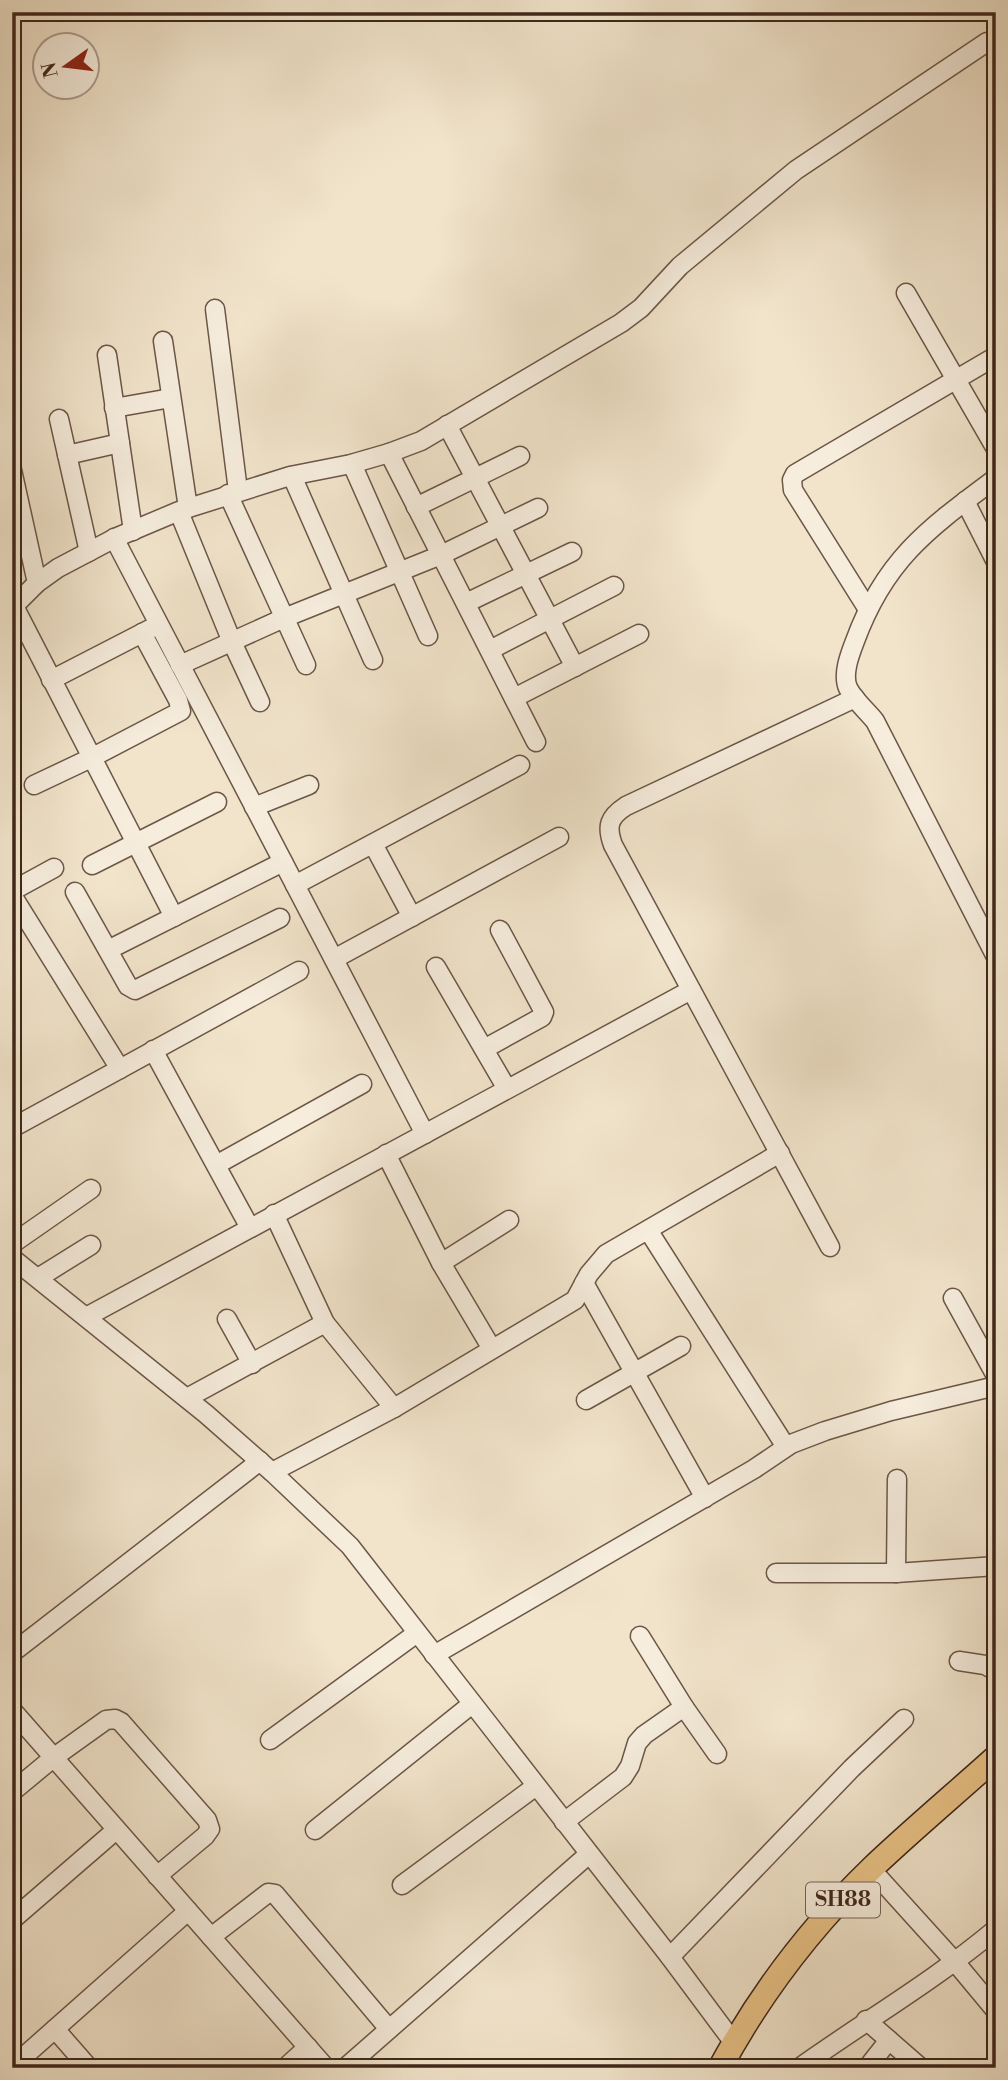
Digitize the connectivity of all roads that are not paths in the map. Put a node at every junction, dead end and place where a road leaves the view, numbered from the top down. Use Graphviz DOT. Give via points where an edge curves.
graph roads {
  1 [pos="986,42"];
  2 [pos="906,293"];
  3 [pos="215,309"];
  4 [pos="163,341"];
  5 [pos="107,355"];
  6 [pos="996,356"];
  7 [pos="956,379"];
  8 [pos="172,398"];
  9 [pos="114,408"];
  10 [pos="59,419"];
  11 [pos="447,425"];
  12 [pos="120,443"];
  13 [pos="996,449"];
  14 [pos="389,453"];
  15 [pos="67,455"];
  16 [pos="520,456"];
  17 [pos="352,464"];
  18 [pos="12,470"];
  19 [pos="292,476"];
  20 [pos="475,478"];
  21 [pos="996,478"];
  22 [pos="233,493"];
  23 [pos="965,501"];
  24 [pos="416,507"];
  25 [pos="538,508"];
  26 [pos="183,510"];
  27 [pos="501,526"];
  28 [pos="133,531"];
  29 [pos="114,538"];
  30 [pos="89,552"];
  31 [pos="572,552"];
  32 [pos="441,555"];
  33 [pos="996,562"];
  34 [pos="399,572"];
  35 [pos="526,574"];
  36 [pos="37,583"];
  37 [pos="614,586"];
  38 [pos="343,595"];
  39 [pos="466,603"];
  40 [pos="13,607"];
  41 [pos="867,608"];
  42 [pos="284,618"];
  43 [pos="550,619"];
  44 [pos="159,625"];
  45 [pos="142,633"];
  46 [pos="639,634"];
  47 [pos="428,636"];
  48 [pos="232,642"];
  49 [pos="490,650"];
  50 [pos="373,660"];
  51 [pos="180,665"];
  52 [pos="306,665"];
  53 [pos="575,667"];
  54 [pos="51,680"];
  55 [pos="514,698"];
  56 [pos="855,698"];
  57 [pos="260,702"];
  58 [pos="536,742"];
  59 [pos="91,758"];
  60 [pos="520,765"];
  61 [pos="34,785"];
  62 [pos="309,785"];
  63 [pos="217,802"];
  64 [pos="254,807"];
  65 [pos="559,837"];
  66 [pos="136,844"];
  67 [pos="373,844"];
  68 [pos="283,862"];
  69 [pos="92,865"];
  70 [pos="54,868"];
  71 [pos="295,885"];
  72 [pos="75,892"];
  73 [pos="12,893"];
  74 [pos="174,917"];
  75 [pos="412,917"];
  76 [pos="280,918"];
  77 [pos="500,930"];
  78 [pos="108,950"];
  79 [pos="996,957"];
  80 [pos="334,960"];
  81 [pos="436,967"];
  82 [pos="299,971"];
  83 [pos="691,990"];
  84 [pos="484,1049"];
  85 [pos="153,1050"];
  86 [pos="120,1069"];
  87 [pos="362,1084"];
  88 [pos="507,1089"];
  89 [pos="12,1128"];
  90 [pos="425,1134"];
  91 [pos="780,1153"];
  92 [pos="386,1154"];
  93 [pos="216,1165"];
  94 [pos="91,1189"];
  95 [pos="274,1214"];
  96 [pos="509,1220"];
  97 [pos="250,1228"];
  98 [pos="648,1230"];
  99 [pos="12,1244"];
  100 [pos="91,1244"];
  101 [pos="830,1247"];
  102 [pos="12,1258"];
  103 [pos="441,1263"];
  104 [pos="38,1278"];
  105 [pos="584,1283"];
  106 [pos="953,1298"];
  107 [pos="86,1317"];
  108 [pos="227,1319"];
  109 [pos="325,1323"];
  110 [pos="681,1346"];
  111 [pos="492,1349"];
  112 [pos="252,1364"];
  113 [pos="993,1365"];
  114 [pos="634,1373"];
  115 [pos="996,1386"];
  116 [pos="187,1398"];
  117 [pos="586,1400"];
  118 [pos="394,1408"];
  119 [pos="786,1447"];
  120 [pos="266,1466"];
  121 [pos="897,1479"];
  122 [pos="705,1498"];
  123 [pos="996,1566"];
  124 [pos="776,1573"];
  125 [pos="896,1573"];
  126 [pos="417,1633"];
  127 [pos="640,1636"];
  128 [pos="12,1653"];
  129 [pos="434,1655"];
  130 [pos="958,1661"];
  131 [pos="996,1671"];
  132 [pos="472,1704"];
  133 [pos="684,1707"];
  134 [pos="12,1710"];
  135 [pos="904,1719"];
  136 [pos="270,1740"];
  137 [pos="717,1754"];
  138 [pos="996,1757"];
  139 [pos="53,1758"];
  140 [pos="536,1787"];
  141 [pos="12,1792"];
  142 [pos="565,1822"];
  143 [pos="116,1829"];
  144 [pos="316,1830"];
  145 [pos="589,1854"];
  146 [pos="871,1869"];
  147 [pos="157,1876"];
  148 [pos="402,1885"];
  149 [pos="188,1911"];
  150 [pos="12,1920"];
  151 [pos="996,1929"];
  152 [pos="211,1937"];
  153 [pos="670,1957"];
  154 [pos="956,1963"];
  155 [pos="996,2011"];
  156 [pos="866,2021"];
  157 [pos="55,2029"];
  158 [pos="389,2029"];
  159 [pos="889,2040"];
  160 [pos="734,2043"];
  161 [pos="308,2047"];
  162 [pos="13,2066"];
  163 [pos="89,2068"];
  164 [pos="285,2068"];
  165 [pos="326,2068"];
  166 [pos="345,2068"];
  167 [pos="720,2068"];
  168 [pos="799,2068"];
  169 [pos="867,2068"];
  170 [pos="921,2068"];
  1 -- 11 [label="street" via="796,170 680,266 621,323"];
  2 -- 7 [label="street"];
  3 -- 22 [label="street"];
  4 -- 8 [label="street"];
  5 -- 9 [label="street"];
  6 -- 7 [label="street"];
  7 -- 13 [label="street"];
  7 -- 41 [label="street" via="804,468 792,481 793,490"];
  8 -- 9 [label="street"];
  8 -- 26 [label="street"];
  9 -- 12 [label="street"];
  10 -- 15 [label="street"];
  11 -- 14 [label="street"];
  11 -- 20 [label="street"];
  12 -- 15 [label="street"];
  12 -- 28 [label="street"];
  14 -- 17 [label="street"];
  14 -- 24 [label="street"];
  15 -- 30 [label="street"];
  16 -- 20 [label="street"];
  17 -- 19 [label="street"];
  17 -- 34 [label="street"];
  18 -- 36 [label="street"];
  19 -- 22 [label="street"];
  19 -- 38 [label="street"];
  20 -- 24 [label="street"];
  20 -- 27 [label="street"];
  21 -- 23 [label="street"];
  22 -- 26 [label="street"];
  22 -- 42 [label="street"];
  23 -- 33 [label="street"];
  23 -- 41 [label="street" via="904,555"];
  24 -- 32 [label="street"];
  25 -- 27 [label="street"];
  26 -- 28 [label="street"];
  26 -- 48 [label="street"];
  27 -- 32 [label="street"];
  27 -- 35 [label="street"];
  28 -- 29 [label="street"];
  29 -- 30 [label="street"];
  29 -- 44 [label="street"];
  30 -- 36 [label="street"];
  31 -- 35 [label="street"];
  32 -- 34 [label="street"];
  32 -- 39 [label="street"];
  34 -- 38 [label="street"];
  34 -- 47 [label="street"];
  35 -- 39 [label="street"];
  35 -- 43 [label="street"];
  36 -- 40 [label="street"];
  37 -- 43 [label="street"];
  38 -- 42 [label="street"];
  38 -- 50 [label="street"];
  39 -- 49 [label="street"];
  40 -- 54 [label="street"];
  41 -- 56 [label="street" via="847,672 848,689"];
  42 -- 48 [label="street"];
  42 -- 52 [label="street"];
  43 -- 49 [label="street"];
  43 -- 53 [label="street"];
  44 -- 45 [label="street"];
  44 -- 51 [label="street"];
  45 -- 54 [label="street"];
  45 -- 59 [label="street" via="181,711"];
  46 -- 53 [label="street"];
  48 -- 51 [label="street"];
  48 -- 57 [label="street"];
  49 -- 55 [label="street"];
  51 -- 64 [label="street"];
  53 -- 55 [label="street"];
  54 -- 59 [label="street"];
  55 -- 58 [label="street"];
  56 -- 79 [label="street" via="875,721"];
  56 -- 83 [label="street" via="614,813 609,822 613,845"];
  59 -- 61 [label="street"];
  59 -- 66 [label="street"];
  60 -- 67 [label="street"];
  62 -- 64 [label="street"];
  63 -- 66 [label="street"];
  64 -- 68 [label="street"];
  65 -- 75 [label="street"];
  66 -- 69 [label="street"];
  66 -- 74 [label="street"];
  67 -- 71 [label="street"];
  67 -- 75 [label="street"];
  68 -- 71 [label="street"];
  68 -- 74 [label="street"];
  70 -- 73 [label="street"];
  71 -- 80 [label="street"];
  72 -- 78 [label="street"];
  73 -- 86 [label="street"];
  74 -- 78 [label="street"];
  75 -- 80 [label="street"];
  76 -- 78 [label="street" via="135,990 128,986"];
  77 -- 84 [label="street" via="544,1012"];
  80 -- 90 [label="street"];
  81 -- 84 [label="street"];
  82 -- 85 [label="street"];
  83 -- 88 [label="street"];
  83 -- 91 [label="street"];
  84 -- 88 [label="street"];
  85 -- 86 [label="street"];
  85 -- 93 [label="street"];
  86 -- 89 [label="street"];
  87 -- 93 [label="street"];
  88 -- 90 [label="street"];
  90 -- 92 [label="street"];
  91 -- 98 [label="street"];
  91 -- 101 [label="street"];
  92 -- 95 [label="street"];
  92 -- 103 [label="street"];
  93 -- 97 [label="street"];
  94 -- 99 [label="street"];
  95 -- 97 [label="street"];
  95 -- 109 [label="street"];
  96 -- 103 [label="street"];
  97 -- 107 [label="street"];
  98 -- 105 [label="street" via="606,1254"];
  98 -- 119 [label="street"];
  100 -- 104 [label="street"];
  102 -- 104 [label="street"];
  103 -- 111 [label="street"];
  104 -- 107 [label="street"];
  105 -- 111 [label="street" via="575,1300"];
  105 -- 114 [label="street"];
  106 -- 113 [label="street"];
  107 -- 116 [label="street"];
  108 -- 112 [label="street"];
  109 -- 112 [label="street"];
  109 -- 118 [label="street"];
  110 -- 114 [label="street"];
  111 -- 118 [label="street"];
  112 -- 116 [label="street"];
  114 -- 117 [label="street"];
  114 -- 122 [label="street"];
  115 -- 119 [label="street" via="891,1411"];
  116 -- 120 [label="street"];
  118 -- 120 [label="street"];
  119 -- 122 [label="street"];
  120 -- 126 [label="street" via="350,1546"];
  120 -- 128 [label="street"];
  121 -- 125 [label="street"];
  122 -- 129 [label="street"];
  123 -- 125 [label="street"];
  124 -- 125 [label="street"];
  126 -- 129 [label="street"];
  126 -- 136 [label="street"];
  127 -- 133 [label="street"];
  129 -- 132 [label="street"];
  130 -- 131 [label="street"];
  132 -- 140 [label="street"];
  132 -- 144 [label="street"];
  133 -- 137 [label="street"];
  133 -- 142 [label="street" via="637,1743 624,1777"];
  134 -- 139 [label="street"];
  135 -- 153 [label="street"];
  138 -- 146 [label="main road, SH88"];
  139 -- 141 [label="street"];
  139 -- 143 [label="street"];
  139 -- 147 [label="street" via="106,1720 121,1722 209,1829"];
  140 -- 142 [label="street"];
  140 -- 148 [label="street"];
  142 -- 145 [label="street"];
  143 -- 147 [label="street"];
  143 -- 150 [label="street"];
  145 -- 153 [label="street"];
  145 -- 158 [label="street"];
  146 -- 154 [label="street"];
  146 -- 160 [label="main road, SH88" via="800,1947"];
  147 -- 149 [label="street"];
  149 -- 152 [label="street"];
  149 -- 157 [label="street"];
  151 -- 154 [label="street"];
  152 -- 158 [label="street" via="268,1893 275,1894"];
  152 -- 161 [label="street"];
  153 -- 160 [label="street"];
  154 -- 155 [label="street"];
  154 -- 156 [label="street"];
  156 -- 159 [label="street"];
  156 -- 168 [label="street"];
  157 -- 162 [label="street"];
  157 -- 163 [label="street"];
  158 -- 166 [label="street"];
  159 -- 169 [label="street"];
  159 -- 170 [label="street"];
  160 -- 167 [label="main road, SH88"];
  161 -- 164 [label="street"];
  161 -- 165 [label="street"];
}
